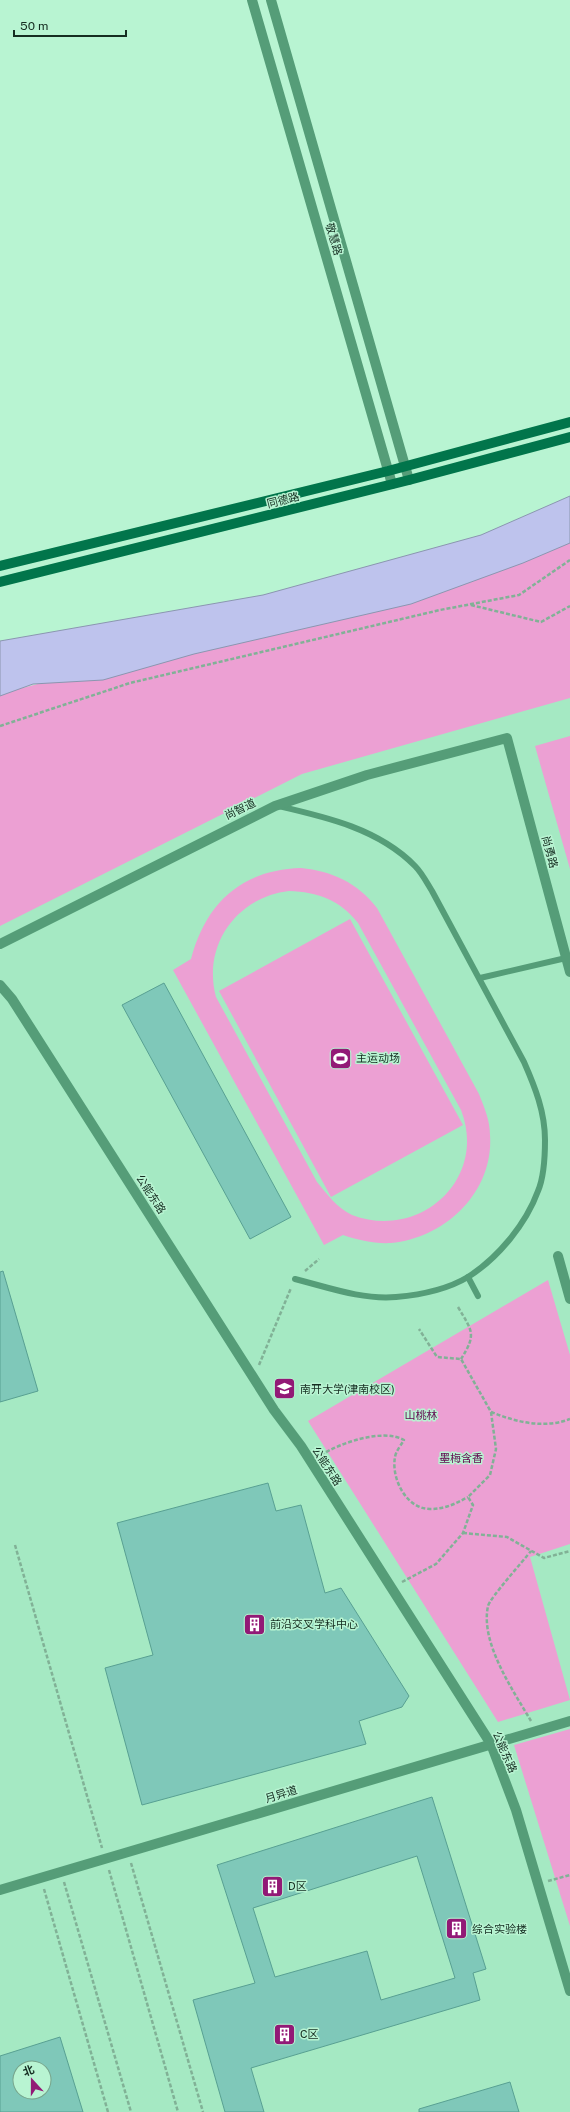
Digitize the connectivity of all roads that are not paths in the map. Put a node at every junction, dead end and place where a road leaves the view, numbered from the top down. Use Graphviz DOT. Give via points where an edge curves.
graph roads {
  1 [pos="252,0"];
  2 [pos="271,0"];
  3 [pos="570,422"];
  4 [pos="570,437"];
  5 [pos="405,466"];
  6 [pos="388,471"];
  7 [pos="409,480"];
  8 [pos="392,484"];
  9 [pos="0,566"];
  10 [pos="0,582"];
  11 [pos="507,738"];
  12 [pos="275,806"];
  13 [pos="0,944"];
  14 [pos="566,958"];
  15 [pos="570,972"];
  16 [pos="480,978"];
  17 [pos="0,985"];
  18 [pos="558,1256"];
  19 [pos="468,1277"];
  20 [pos="295,1279"];
  21 [pos="478,1296"];
  22 [pos="570,1298"];
  23 [pos="570,1721"];
  24 [pos="491,1744"];
  25 [pos="0,1890"];
  26 [pos="570,1991"];
  1 -- 6 [label="street, 敬慧路"];
  2 -- 5 [label="street, 敬慧路"];
  3 -- 5 [label="main road, 同德路"];
  4 -- 7 [label="main road, 同德路"];
  5 -- 6 [label="main road, 同德路"];
  5 -- 7 [label="street, 敬慧路"];
  6 -- 8 [label="street, 敬慧路"];
  6 -- 9 [label="main road, 同德路"];
  7 -- 8 [label="main road, 同德路"];
  8 -- 10 [label="main road, 同德路"];
  11 -- 12 [label="street, 尚智道" via="367,775"];
  11 -- 14 [label="street, 尚勇路"];
  12 -- 13 [label="street, 尚智道"];
  12 -- 16 [label="lane" via="337,820 392,847 416,866"];
  14 -- 15 [label="street, 尚勇路"];
  14 -- 16 [label="lane"];
  16 -- 19 [label="lane" via="536,1090 543,1116 545,1140 539,1190 525,1217 509,1239"];
  17 -- 24 [label="street, 公能东路" via="12,999"];
  18 -- 22 [label="street"];
  19 -- 20 [label="lane" via="419,1294 394,1297 366,1296"];
  19 -- 21 [label="lane"];
  23 -- 24 [label="street, 月异道"];
  24 -- 25 [label="street, 月异道"];
  24 -- 26 [label="street, 公能东路" via="516,1810"];
}
